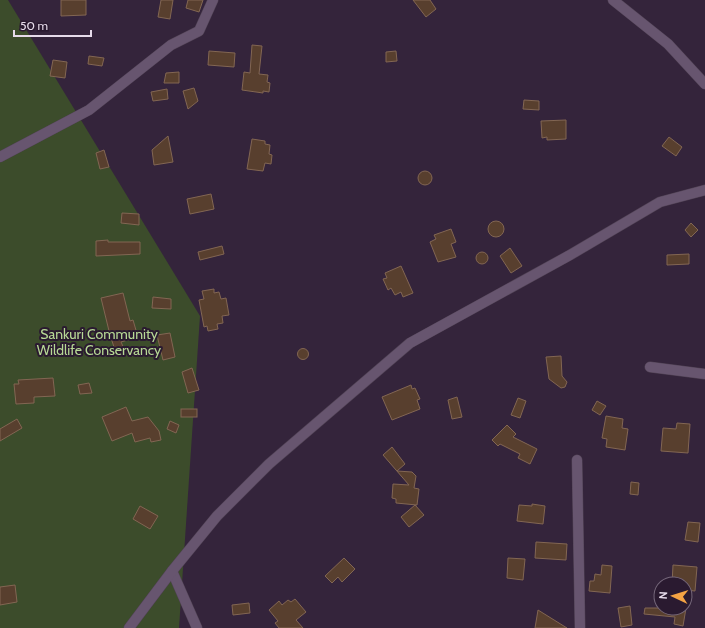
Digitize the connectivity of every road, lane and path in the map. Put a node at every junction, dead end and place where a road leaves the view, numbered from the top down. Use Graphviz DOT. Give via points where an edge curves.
graph roads {
  1 [pos="213,0"];
  2 [pos="613,0"];
  3 [pos="705,84"];
  4 [pos="0,157"];
  5 [pos="705,190"];
  6 [pos="650,367"];
  7 [pos="705,374"];
  8 [pos="577,460"];
  9 [pos="172,571"];
  10 [pos="129,628"];
  11 [pos="196,628"];
  12 [pos="580,628"];
  1 -- 4 [label="street" via="199,31 171,45 88,110"];
  2 -- 3 [label="street" via="668,44"];
  5 -- 9 [label="street" via="660,202 410,343 269,464 217,516"];
  6 -- 7 [label="street"];
  8 -- 12 [label="street"];
  9 -- 10 [label="street"];
  9 -- 11 [label="street"];
}
